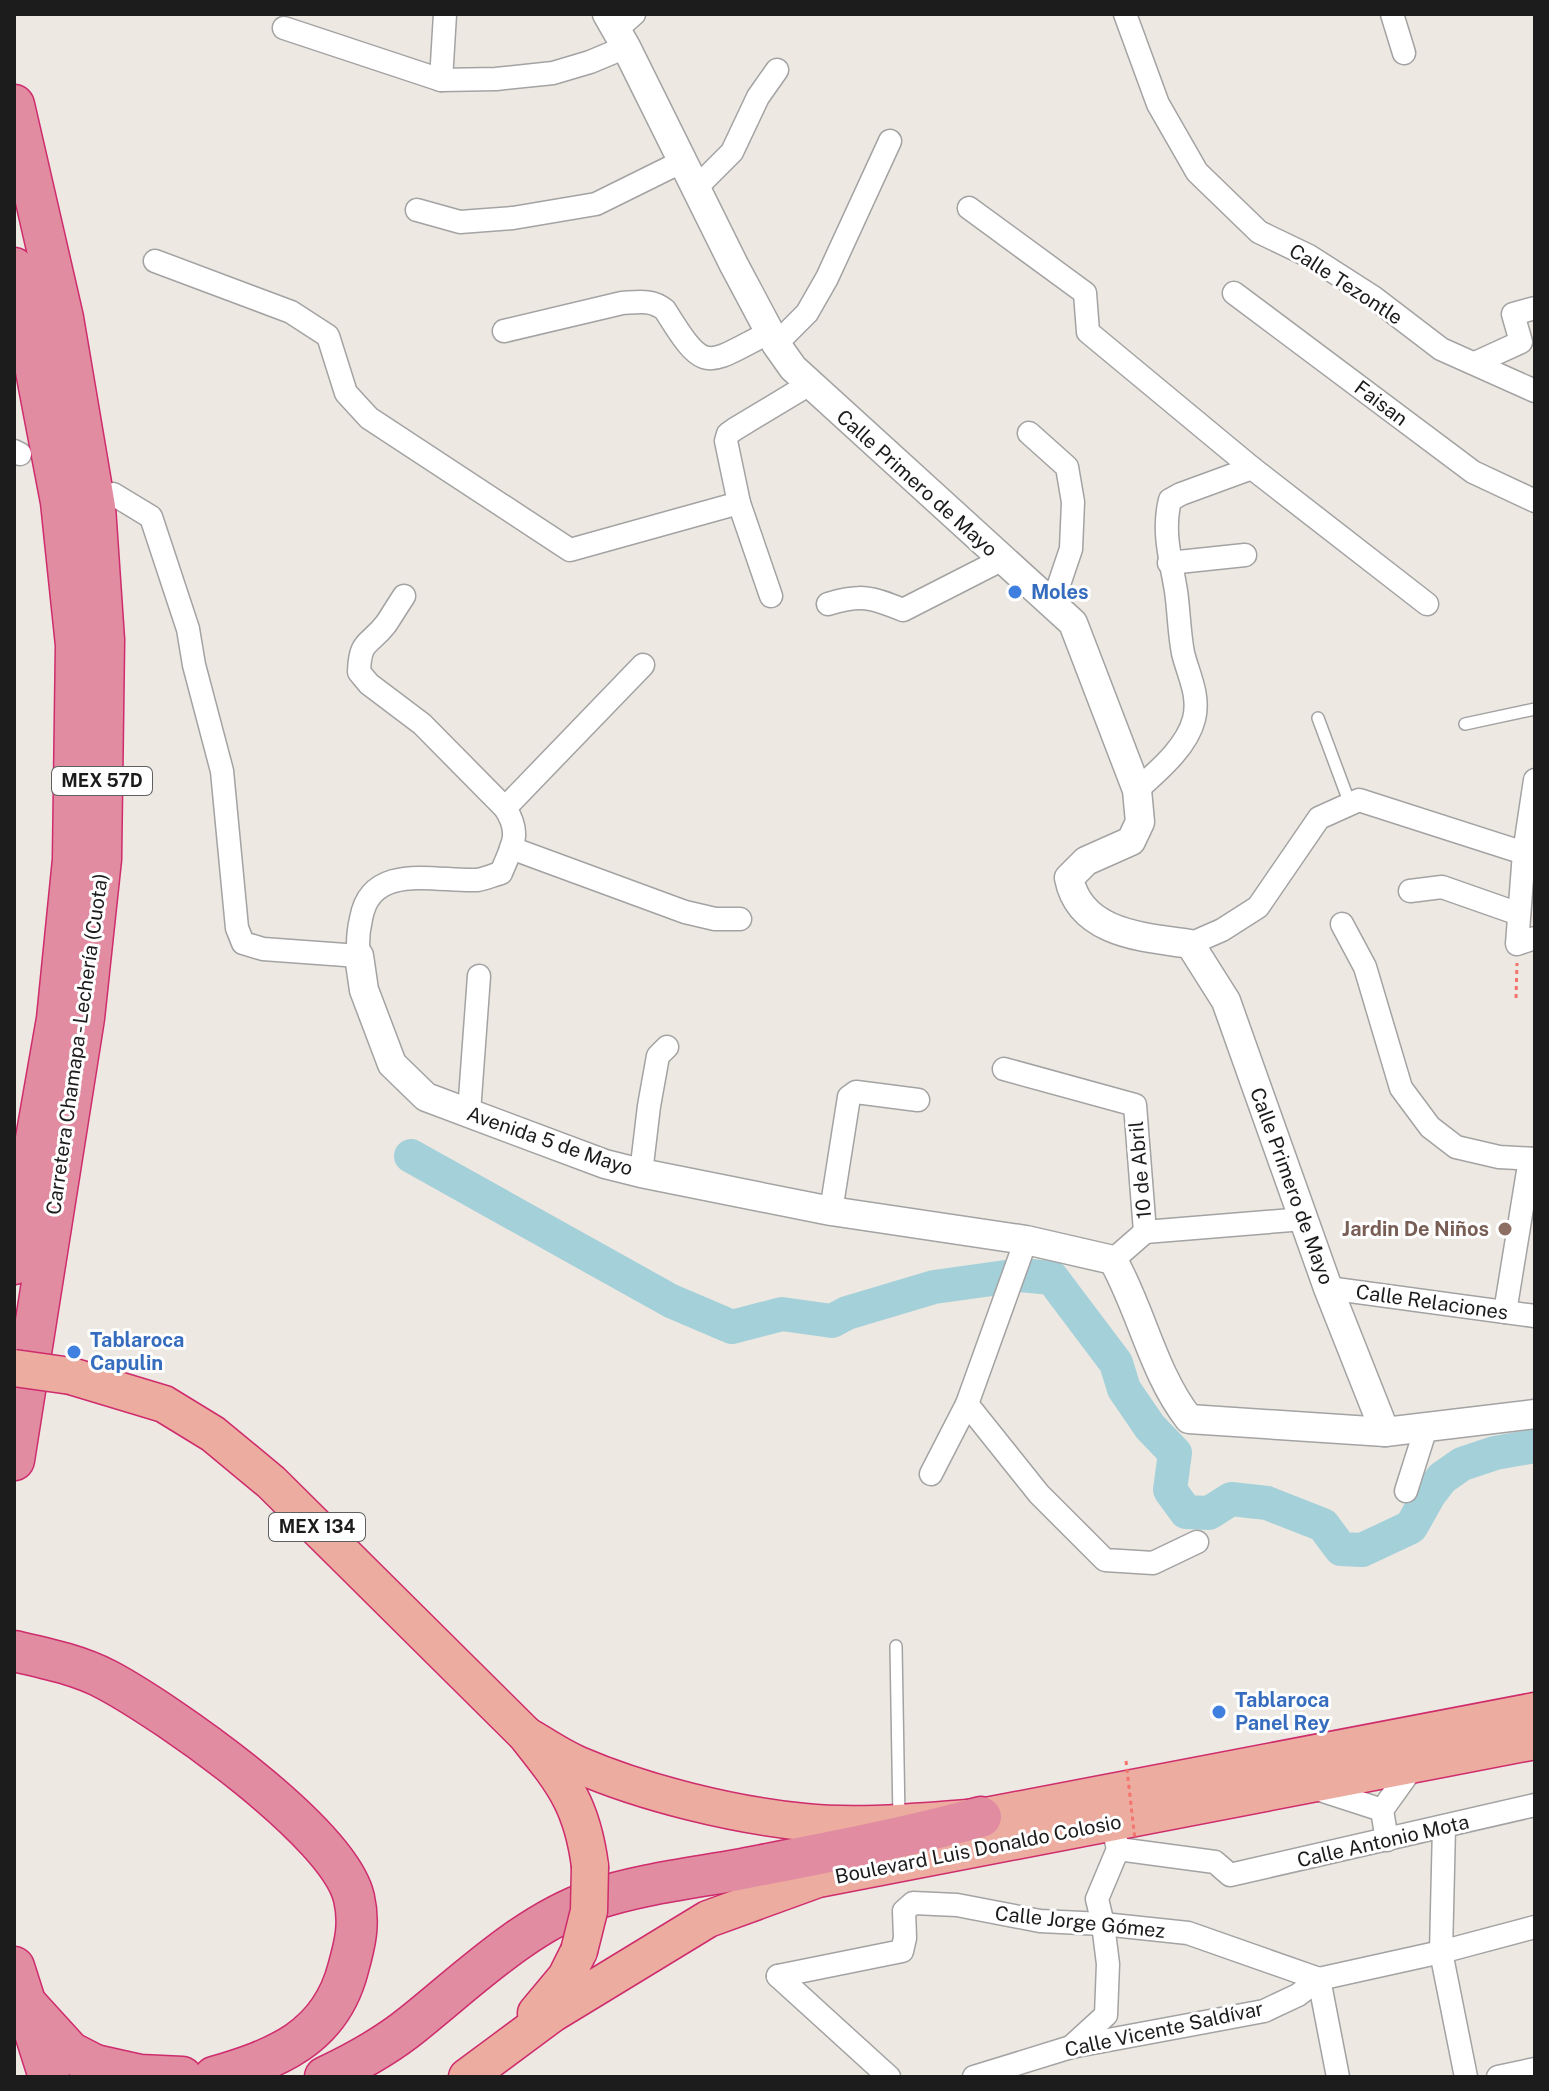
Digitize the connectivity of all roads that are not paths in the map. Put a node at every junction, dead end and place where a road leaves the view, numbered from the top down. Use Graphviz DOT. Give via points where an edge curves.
graph roads {
  1 [pos="445,14"];
  2 [pos="1125,14"];
  3 [pos="1392,14"];
  4 [pos="621,26"];
  5 [pos="284,28"];
  6 [pos="1404,53"];
  7 [pos="777,70"];
  8 [pos="441,80"];
  9 [pos="14,105"];
  10 [pos="890,141"];
  11 [pos="681,162"];
  12 [pos="695,189"];
  13 [pos="969,208"];
  14 [pos="417,210"];
  15 [pos="155,261"];
  16 [pos="14,268"];
  17 [pos="1234,293"];
  18 [pos="1535,308"];
  19 [pos="504,331"];
  20 [pos="773,338"];
  21 [pos="1475,363"];
  22 [pos="808,385"];
  23 [pos="1535,391"];
  24 [pos="1029,433"];
  25 [pos="1252,468"];
  26 [pos="113,494"];
  27 [pos="1535,501"];
  28 [pos="739,503"];
  29 [pos="1245,555"];
  30 [pos="1001,560"];
  31 [pos="1169,563"];
  32 [pos="404,596"];
  33 [pos="771,596"];
  34 [pos="828,604"];
  35 [pos="1427,604"];
  36 [pos="1052,605"];
  37 [pos="643,665"];
  38 [pos="1535,709"];
  39 [pos="1318,718"];
  40 [pos="1465,724"];
  41 [pos="1535,780"];
  42 [pos="1137,790"];
  43 [pos="1350,804"];
  44 [pos="505,808"];
  45 [pos="511,848"];
  46 [pos="1524,853"];
  47 [pos="1410,891"];
  48 [pos="1519,914"];
  49 [pos="740,919"];
  50 [pos="1342,924"];
  51 [pos="1526,941"];
  52 [pos="1190,944"];
  53 [pos="359,956"];
  54 [pos="479,976"];
  55 [pos="667,1047"];
  56 [pos="1004,1069"];
  57 [pos="918,1100"];
  58 [pos="469,1112"];
  59 [pos="1532,1159"];
  60 [pos="641,1173"];
  61 [pos="831,1211"];
  62 [pos="1304,1219"];
  63 [pos="1145,1232"];
  64 [pos="1026,1241"];
  65 [pos="1113,1260"];
  66 [pos="14,1264"];
  67 [pos="1328,1288"];
  68 [pos="1505,1312"];
  69 [pos="1535,1316"];
  70 [pos="14,1368"];
  71 [pos="967,1404"];
  72 [pos="1535,1414"];
  73 [pos="1426,1428"];
  74 [pos="1385,1432"];
  75 [pos="14,1460"];
  76 [pos="931,1474"];
  77 [pos="1406,1491"];
  78 [pos="1197,1542"];
  79 [pos="896,1646"];
  80 [pos="31,1655"];
  81 [pos="1535,1711"];
  82 [pos="526,1735"];
  83 [pos="1535,1741"];
  84 [pos="1416,1764"];
  85 [pos="1301,1784"];
  86 [pos="1535,1805"];
  87 [pos="1382,1810"];
  88 [pos="981,1817"];
  89 [pos="899,1823"];
  90 [pos="1444,1827"];
  91 [pos="1121,1837"];
  92 [pos="1387,1840"];
  93 [pos="1103,1924"];
  94 [pos="1535,1927"];
  95 [pos="1441,1952"];
  96 [pos="14,1967"];
  97 [pos="1319,1979"];
  98 [pos="29,2007"];
  99 [pos="1071,2047"];
  100 [pos="503,2050"];
  101 [pos="1535,2069"];
  102 [pos="104,2070"];
  103 [pos="49,2077"];
  104 [pos="182,2077"];
  105 [pos="214,2077"];
  106 [pos="325,2077"];
  107 [pos="467,2077"];
  108 [pos="889,2077"];
  109 [pos="974,2077"];
  110 [pos="1338,2077"];
  111 [pos="1466,2077"];
  112 [pos="1498,2077"];
  1 -- 8 [label="street"];
  2 -- 21 [label="street, Calle Tezontle" via="1158,104 1197,172 1259,232 1373,297 1441,349"];
  3 -- 6 [label="street"];
  4 -- 8 [label="street" via="590,62 553,73"];
  4 -- 11 [label="street, Calle Primero de Mayo"];
  5 -- 8 [label="street"];
  7 -- 12 [label="street" via="732,152"];
  9 -- 75 [label="highway, Carretera Chamapa - Lechería (Cuota) / MEX 57D" via="63,318 95,507 104,640 101,859 84,1018"];
  10 -- 20 [label="street" via="807,313"];
  11 -- 12 [label="street, Calle Primero de Mayo"];
  11 -- 14 [label="street" via="596,204 460,222"];
  12 -- 20 [label="street, Calle Primero de Mayo"];
  13 -- 25 [label="street" via="1085,293 1088,332"];
  15 -- 28 [label="street" via="291,312 328,336 346,393 369,418 570,550"];
  16 -- 66 [label="highway, Carretera Chamapa - Lechería (Cuota) / MEX 57D" via="61,502 76,645 73,860 57,1019"];
  17 -- 27 [label="street, Faisan" via="1473,472"];
  18 -- 21 [label="street" via="1513,314 1521,342"];
  19 -- 20 [label="street" via="641,301 665,310 691,351 702,358 717,358"];
  20 -- 22 [label="street, Calle Primero de Mayo"];
  21 -- 23 [label="street, Calle Tezontle"];
  22 -- 28 [label="street" via="728,434"];
  22 -- 30 [label="street, Calle Primero de Mayo"];
  24 -- 36 [label="street" via="1067,467 1073,502 1071,549"];
  25 -- 31 [label="street" via="1170,500"];
  25 -- 35 [label="street"];
  26 -- 53 [label="street" via="151,517 188,629 222,771 237,928 243,943"];
  28 -- 33 [label="street"];
  29 -- 31 [label="street"];
  30 -- 34 [label="street" via="903,610 856,596"];
  30 -- 36 [label="street, Calle Primero de Mayo"];
  31 -- 42 [label="street" via="1194,685 1194,719 1174,757"];
  32 -- 44 [label="street" via="384,627 367,640 359,672 422,724"];
  36 -- 42 [label="street, Calle Primero de Mayo" via="1073,623"];
  37 -- 44 [label="street"];
  38 -- 40 [label="lane"];
  39 -- 43 [label="lane"];
  41 -- 46 [label="street"];
  42 -- 52 [label="street, Calle Primero de Mayo" via="1140,822 1131,841 1086,861 1069,878 1072,894 1101,923 1142,937"];
  43 -- 46 [label="street" via="1359,800"];
  43 -- 52 [label="street" via="1319,818 1258,907"];
  44 -- 45 [label="street" via="516,834"];
  45 -- 49 [label="street" via="685,912"];
  45 -- 53 [label="street, Avenida 5 de Mayo" via="501,873 479,880 412,877 379,886 363,907"];
  46 -- 48 [label="street"];
  47 -- 48 [label="street" via="1442,887"];
  48 -- 51 [label="street"];
  50 -- 59 [label="street" via="1365,967 1401,1088 1430,1127 1456,1147"];
  52 -- 62 [label="street, Calle Primero de Mayo" via="1226,1001"];
  53 -- 58 [label="street, Avenida 5 de Mayo" via="364,990 392,1064 426,1097"];
  54 -- 58 [label="street"];
  55 -- 60 [label="street" via="658,1056"];
  56 -- 63 [label="street, 10 de Abril" via="1135,1105"];
  57 -- 61 [label="street" via="856,1092 849,1097"];
  58 -- 60 [label="street, Avenida 5 de Mayo"];
  59 -- 68 [label="street"];
  60 -- 61 [label="street, Avenida 5 de Mayo"];
  61 -- 64 [label="street, Avenida 5 de Mayo"];
  62 -- 63 [label="street"];
  62 -- 67 [label="street, Calle Primero de Mayo"];
  63 -- 65 [label="street, 10 de Abril"];
  64 -- 65 [label="street, Avenida 5 de Mayo"];
  64 -- 71 [label="street"];
  65 -- 74 [label="street" via="1172,1397 1189,1419"];
  67 -- 68 [label="street, Calle Relaciones"];
  67 -- 74 [label="street, Calle Primero de Mayo"];
  68 -- 69 [label="street, Calle Relaciones"];
  70 -- 82 [label="highway, MEX 134, bridge" via="71,1376 164,1404 213,1434 271,1482"];
  71 -- 76 [label="street"];
  71 -- 78 [label="street" via="1039,1494 1105,1560 1153,1563"];
  72 -- 73 [label="street"];
  73 -- 74 [label="street"];
  73 -- 77 [label="street"];
  79 -- 89 [label="lane"];
  80 -- 105 [label="highway" via="105,1679 218,1753 331,1855 353,1895 358,1932 345,1980 320,2024 286,2051"];
  81 -- 88 [label="highway, Boulevard Luis Donaldo Colosio"];
  82 -- 89 [label="highway, Boulevard Luis Donaldo Colosio" via="620,1781 703,1804 803,1822"];
  82 -- 100 [label="highway, bridge" via="577,1807 590,1866 589,1911 566,1977"];
  83 -- 84 [label="highway, Boulevard Luis Donaldo Colosio"];
  84 -- 85 [label="highway, Boulevard Luis Donaldo Colosio"];
  84 -- 87 [label="street"];
  85 -- 87 [label="street"];
  85 -- 91 [label="highway, Boulevard Luis Donaldo Colosio"];
  86 -- 90 [label="street, Calle Antonio Mota"];
  87 -- 92 [label="street"];
  88 -- 89 [label="highway, Boulevard Luis Donaldo Colosio"];
  88 -- 106 [label="highway" via="893,1841 593,1900 485,1962 412,2025 366,2058"];
  90 -- 92 [label="street, Calle Antonio Mota"];
  90 -- 95 [label="street"];
  91 -- 92 [label="street, Calle Antonio Mota" via="1215,1862 1230,1875"];
  91 -- 93 [label="street" via="1097,1899"];
  91 -- 100 [label="highway, Boulevard Luis Donaldo Colosio" via="818,1879 708,1919"];
  93 -- 97 [label="street, Calle Jorge Gómez" via="1188,1933"];
  93 -- 99 [label="street" via="1106,2015"];
  93 -- 108 [label="street, Calle Jorge Gómez" via="913,1903 904,1911 902,1951 778,1976"];
  94 -- 95 [label="street, Calle Vicente Saldívar"];
  95 -- 97 [label="street, Calle Vicente Saldívar"];
  95 -- 111 [label="street"];
  96 -- 98 [label="highway"];
  97 -- 99 [label="street, Calle Vicente Saldívar" via="1264,2011"];
  97 -- 110 [label="street"];
  98 -- 102 [label="highway" via="70,2052"];
  98 -- 103 [label="highway"];
  99 -- 109 [label="street, Calle Vicente Saldívar"];
  100 -- 107 [label="highway, Boulevard Luis Donaldo Colosio"];
  101 -- 112 [label="street"];
  102 -- 104 [label="highway"];
}
